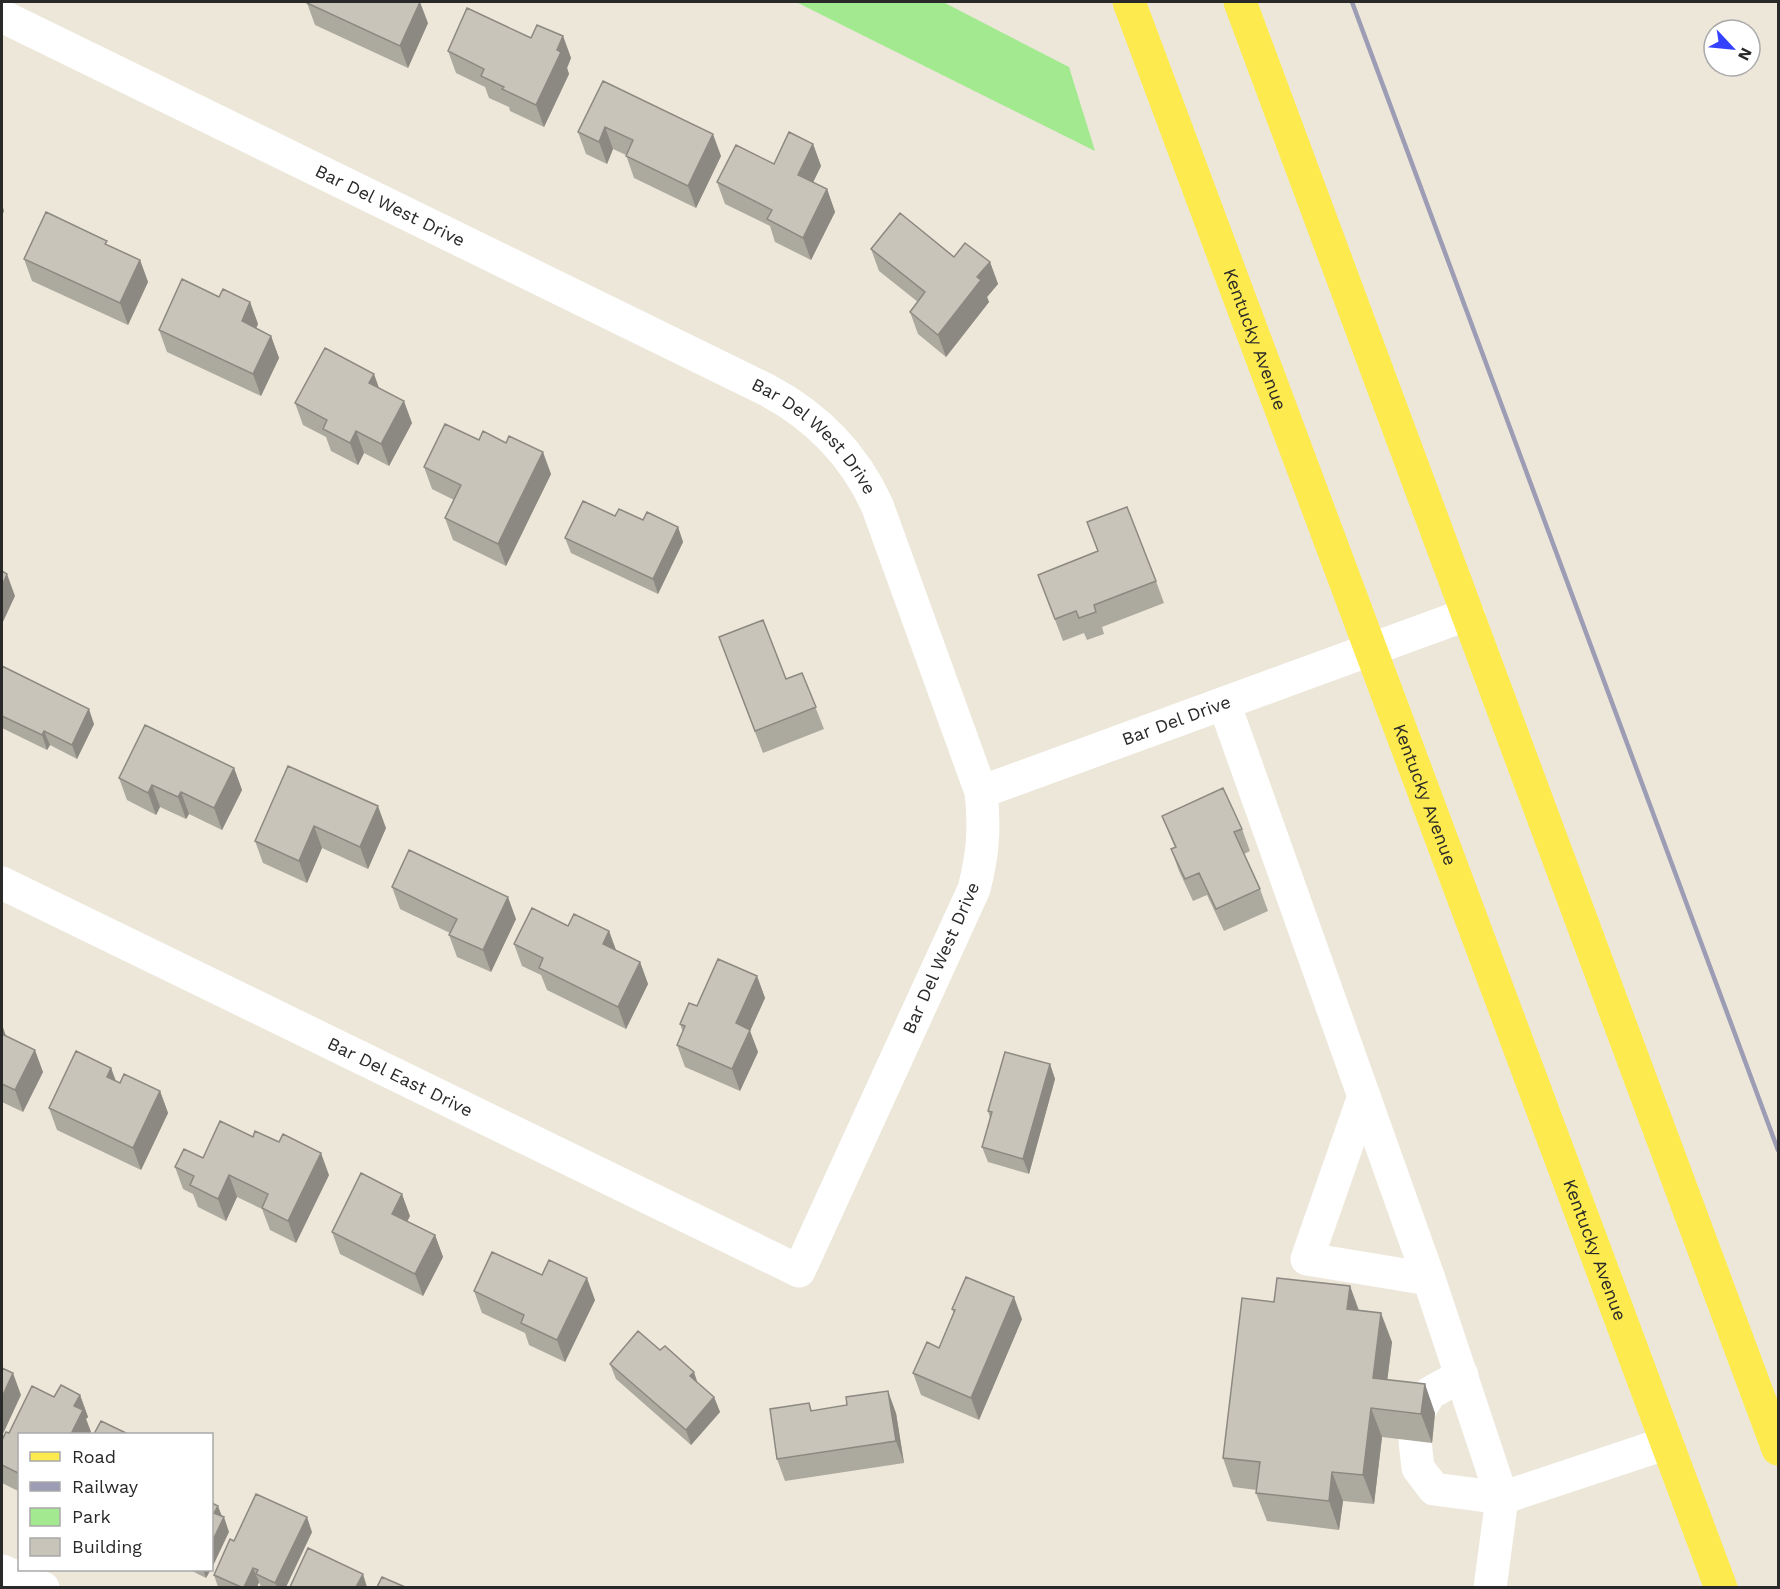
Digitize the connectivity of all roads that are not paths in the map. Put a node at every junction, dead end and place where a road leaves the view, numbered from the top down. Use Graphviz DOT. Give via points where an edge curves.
graph roads {
  1 [pos="1129,2"];
  2 [pos="1240,2"];
  3 [pos="2,16"];
  4 [pos="1468,614"];
  5 [pos="1372,649"];
  6 [pos="1224,703"];
  7 [pos="981,792"];
  8 [pos="2,883"];
  9 [pos="1364,1096"];
  10 [pos="799,1271"];
  11 [pos="1429,1280"];
  12 [pos="1462,1375"];
  13 [pos="1667,1443"];
  14 [pos="1779,1449"];
  15 [pos="1502,1498"];
  16 [pos="2,1571"];
  17 [pos="43,1587"];
  18 [pos="1490,1587"];
  19 [pos="1721,1587"];
  1 -- 5 [label="main road, Kentucky Avenue"];
  2 -- 4 [label="main road"];
  3 -- 7 [label="street, Bar Del West Drive" via="757,385 807,415 843,448 874,498"];
  4 -- 5 [label="street"];
  4 -- 14 [label="main road"];
  5 -- 6 [label="street, Bar Del Drive"];
  5 -- 13 [label="main road, Kentucky Avenue"];
  6 -- 7 [label="street, Bar Del Drive"];
  6 -- 9 [label="street"];
  7 -- 10 [label="street, Bar Del West Drive" via="983,854 974,889"];
  8 -- 10 [label="street, Bar Del East Drive"];
  9 -- 11 [label="street"];
  9 -- 11 [label="street" via="1307,1259"];
  11 -- 12 [label="street"];
  12 -- 15 [label="street"];
  12 -- 15 [label="street" via="1430,1393 1417,1426 1419,1468 1434,1489"];
  13 -- 15 [label="street"];
  13 -- 19 [label="main road, Kentucky Avenue"];
  15 -- 18 [label="street"];
  16 -- 17 [label="street"];
}
